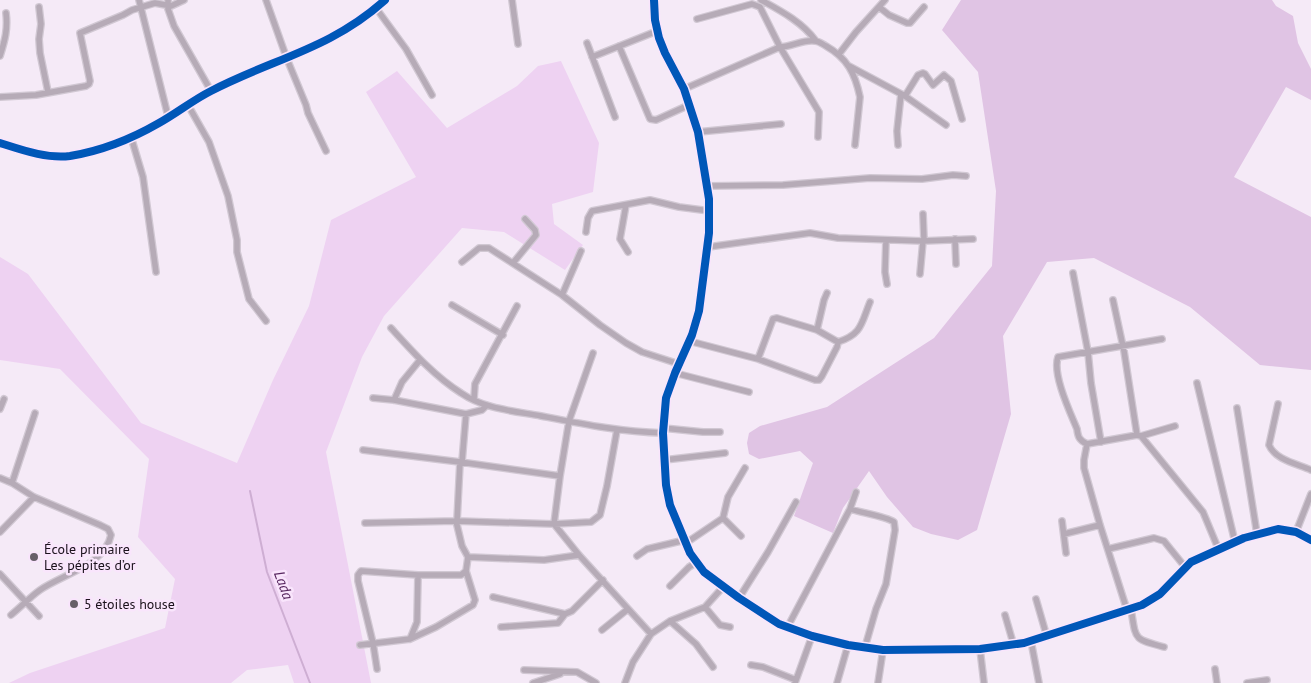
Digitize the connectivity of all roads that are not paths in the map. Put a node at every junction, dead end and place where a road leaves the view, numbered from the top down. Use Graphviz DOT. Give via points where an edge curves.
graph roads {
  1 [pos="139,0"];
  2 [pos="184,0"];
  3 [pos="266,0"];
  4 [pos="385,0"];
  5 [pos="512,0"];
  6 [pos="654,0"];
  7 [pos="885,0"];
  8 [pos="759,2"];
  9 [pos="168,3"];
  10 [pos="879,7"];
  11 [pos="924,7"];
  12 [pos="39,8"];
  13 [pos="140,8"];
  14 [pos="376,8"];
  15 [pos="6,13"];
  16 [pos="696,18"];
  17 [pos="657,31"];
  18 [pos="816,41"];
  19 [pos="587,43"];
  20 [pos="518,44"];
  21 [pos="619,46"];
  22 [pos="780,47"];
  23 [pos="839,54"];
  24 [pos="0,56"];
  25 [pos="592,57"];
  26 [pos="287,59"];
  27 [pos="849,66"];
  28 [pos="684,89"];
  29 [pos="211,91"];
  30 [pos="48,92"];
  31 [pos="432,95"];
  32 [pos="903,95"];
  33 [pos="0,97"];
  34 [pos="188,104"];
  35 [pos="690,105"];
  36 [pos="168,116"];
  37 [pos="615,117"];
  38 [pos="962,119"];
  39 [pos="781,124"];
  40 [pos="946,125"];
  41 [pos="698,132"];
  42 [pos="131,137"];
  43 [pos="818,137"];
  44 [pos="0,143"];
  45 [pos="855,145"];
  46 [pos="898,146"];
  47 [pos="326,150"];
  48 [pos="966,176"];
  49 [pos="708,186"];
  50 [pos="626,204"];
  51 [pos="710,211"];
  52 [pos="923,214"];
  53 [pos="525,219"];
  54 [pos="586,232"];
  55 [pos="955,239"];
  56 [pos="973,239"];
  57 [pos="886,240"];
  58 [pos="923,240"];
  59 [pos="708,248"];
  60 [pos="580,251"];
  61 [pos="628,252"];
  62 [pos="462,262"];
  63 [pos="513,263"];
  64 [pos="956,264"];
  65 [pos="156,272"];
  66 [pos="1073,273"];
  67 [pos="920,274"];
  68 [pos="887,284"];
  69 [pos="827,293"];
  70 [pos="562,295"];
  71 [pos="1113,300"];
  72 [pos="870,302"];
  73 [pos="452,305"];
  74 [pos="517,306"];
  75 [pos="266,321"];
  76 [pos="391,328"];
  77 [pos="817,330"];
  78 [pos="503,335"];
  79 [pos="1162,339"];
  80 [pos="689,341"];
  81 [pos="838,342"];
  82 [pos="1123,346"];
  83 [pos="1088,352"];
  84 [pos="593,353"];
  85 [pos="758,359"];
  86 [pos="420,360"];
  87 [pos="680,364"];
  88 [pos="675,373"];
  89 [pos="1197,383"];
  90 [pos="749,392"];
  91 [pos="373,398"];
  92 [pos="4,399"];
  93 [pos="474,399"];
  94 [pos="394,400"];
  95 [pos="1278,404"];
  96 [pos="486,406"];
  97 [pos="1237,408"];
  98 [pos="0,409"];
  99 [pos="35,413"];
  100 [pos="466,414"];
  101 [pos="569,421"];
  102 [pos="1175,426"];
  103 [pos="617,430"];
  104 [pos="663,430"];
  105 [pos="720,432"];
  106 [pos="1139,436"];
  107 [pos="1101,442"];
  108 [pos="1087,444"];
  109 [pos="363,450"];
  110 [pos="725,452"];
  111 [pos="664,460"];
  112 [pos="461,462"];
  113 [pos="745,468"];
  114 [pos="1311,470"];
  115 [pos="560,476"];
  116 [pos="0,478"];
  117 [pos="12,483"];
  118 [pos="856,492"];
  119 [pos="1311,494"];
  120 [pos="34,497"];
  121 [pos="796,502"];
  122 [pos="850,509"];
  123 [pos="723,518"];
  124 [pos="1062,521"];
  125 [pos="456,522"];
  126 [pos="365,523"];
  127 [pos="554,524"];
  128 [pos="1100,525"];
  129 [pos="0,532"];
  130 [pos="1296,532"];
  131 [pos="1064,534"];
  132 [pos="1256,534"];
  133 [pos="741,536"];
  134 [pos="1311,540"];
  135 [pos="686,542"];
  136 [pos="1235,542"];
  137 [pos="1218,548"];
  138 [pos="1108,549"];
  139 [pos="1066,553"];
  140 [pos="579,555"];
  141 [pos="636,556"];
  142 [pos="468,557"];
  143 [pos="697,562"];
  144 [pos="1185,567"];
  145 [pos="466,571"];
  146 [pos="0,574"];
  147 [pos="418,575"];
  148 [pos="603,580"];
  149 [pos="670,586"];
  150 [pos="723,587"];
  151 [pos="493,597"];
  152 [pos="739,598"];
  153 [pos="1036,599"];
  154 [pos="26,603"];
  155 [pos="705,606"];
  156 [pos="628,609"];
  157 [pos="1129,609"];
  158 [pos="565,614"];
  159 [pos="1005,615"];
  160 [pos="11,616"];
  161 [pos="39,616"];
  162 [pos="670,622"];
  163 [pos="501,627"];
  164 [pos="730,627"];
  165 [pos="787,628"];
  166 [pos="602,630"];
  167 [pos="651,634"];
  168 [pos="812,636"];
  169 [pos="1047,637"];
  170 [pos="410,639"];
  171 [pos="1032,641"];
  172 [pos="373,643"];
  173 [pos="360,645"];
  174 [pos="848,645"];
  175 [pos="1014,646"];
  176 [pos="1164,647"];
  177 [pos="865,648"];
  178 [pos="980,649"];
  179 [pos="883,650"];
  180 [pos="751,665"];
  181 [pos="713,667"];
  182 [pos="377,669"];
  183 [pos="1215,669"];
  184 [pos="524,670"];
  185 [pos="564,672"];
  186 [pos="1267,680"];
  187 [pos="795,681"];
  188 [pos="533,683"];
  189 [pos="596,683"];
  190 [pos="625,683"];
  191 [pos="837,683"];
  192 [pos="878,683"];
  193 [pos="984,683"];
  194 [pos="1039,683"];
  195 [pos="1217,683"];
  196 [pos="1247,683"];
  1 -- 13 [label="street"];
  2 -- 9 [label="street" via="171,6"];
  3 -- 26 [label="street"];
  4 -- 14 [label="street"];
  5 -- 20 [label="street"];
  6 -- 17 [label="street"];
  7 -- 10 [label="street"];
  8 -- 16 [label="street"];
  8 -- 18 [label="street" via="784,12"];
  8 -- 22 [label="street"];
  9 -- 13 [label="street"];
  9 -- 29 [label="street" via="174,26"];
  10 -- 11 [label="street" via="907,24"];
  10 -- 23 [label="street"];
  12 -- 30 [label="street" via="40,53"];
  13 -- 30 [label="street" via="80,33 89,84"];
  13 -- 36 [label="street"];
  14 -- 26 [label="street" via="353,26"];
  14 -- 31 [label="street"];
  15 -- 24 [label="street" via="8,28"];
  17 -- 21 [label="street"];
  17 -- 28 [label="street"];
  18 -- 22 [label="street"];
  18 -- 23 [label="street"];
  19 -- 25 [label="street"];
  21 -- 25 [label="street"];
  21 -- 35 [label="street" via="650,119 656,120"];
  22 -- 28 [label="street"];
  22 -- 43 [label="street" via="819,112"];
  23 -- 27 [label="street"];
  25 -- 37 [label="street"];
  26 -- 29 [label="street"];
  26 -- 47 [label="street"];
  27 -- 32 [label="street"];
  27 -- 45 [label="street" via="860,97"];
  28 -- 35 [label="street"];
  29 -- 34 [label="street"];
  30 -- 33 [label="street"];
  32 -- 38 [label="street" via="920,73 933,84 944,75 950,81"];
  32 -- 40 [label="street"];
  32 -- 46 [label="street" via="896,131"];
  34 -- 36 [label="street"];
  34 -- 75 [label="street" via="209,142 228,196 249,299"];
  35 -- 41 [label="street"];
  36 -- 42 [label="street"];
  39 -- 41 [label="street"];
  41 -- 49 [label="street"];
  42 -- 44 [label="street" via="71,156 44,155"];
  42 -- 65 [label="street" via="144,177"];
  48 -- 49 [label="street"];
  49 -- 51 [label="street"];
  50 -- 51 [label="street" via="650,200"];
  50 -- 54 [label="street" via="592,211"];
  50 -- 61 [label="street" via="620,239"];
  51 -- 59 [label="street"];
  52 -- 58 [label="street"];
  53 -- 63 [label="street" via="536,235"];
  55 -- 56 [label="street"];
  55 -- 58 [label="street"];
  55 -- 64 [label="street"];
  57 -- 58 [label="street"];
  57 -- 59 [label="street" via="810,233"];
  57 -- 68 [label="street"];
  58 -- 67 [label="street"];
  59 -- 80 [label="street" via="699,311"];
  60 -- 70 [label="street"];
  62 -- 63 [label="street" via="478,248 489,248"];
  63 -- 70 [label="street"];
  66 -- 83 [label="street"];
  69 -- 77 [label="street"];
  70 -- 87 [label="street" via="642,352"];
  71 -- 82 [label="street"];
  72 -- 81 [label="street" via="857,332"];
  73 -- 78 [label="street"];
  74 -- 78 [label="street"];
  76 -- 86 [label="street"];
  77 -- 81 [label="street"];
  77 -- 85 [label="street" via="780,318 773,319"];
  78 -- 93 [label="street" via="475,384"];
  79 -- 82 [label="street"];
  80 -- 85 [label="street"];
  80 -- 87 [label="street"];
  81 -- 85 [label="street" via="819,380"];
  82 -- 83 [label="street"];
  82 -- 106 [label="street"];
  83 -- 107 [label="street"];
  83 -- 108 [label="street" via="1058,357 1056,362 1078,437"];
  84 -- 101 [label="street"];
  86 -- 93 [label="street" via="462,394"];
  86 -- 94 [label="street" via="402,382"];
  87 -- 88 [label="street"];
  88 -- 90 [label="street"];
  88 -- 104 [label="street" via="666,398"];
  89 -- 136 [label="street"];
  91 -- 94 [label="street"];
  92 -- 98 [label="street"];
  93 -- 96 [label="street"];
  94 -- 100 [label="street"];
  95 -- 114 [label="street" via="1269,445 1272,452"];
  96 -- 100 [label="street"];
  96 -- 101 [label="street"];
  97 -- 132 [label="street"];
  99 -- 117 [label="street"];
  100 -- 112 [label="street"];
  101 -- 103 [label="street"];
  101 -- 115 [label="street"];
  102 -- 106 [label="street"];
  103 -- 104 [label="street"];
  103 -- 127 [label="street" via="600,516 591,522"];
  104 -- 105 [label="street"];
  104 -- 111 [label="street"];
  106 -- 107 [label="street"];
  106 -- 137 [label="street" via="1203,512"];
  107 -- 108 [label="street"];
  108 -- 128 [label="street" via="1084,468"];
  109 -- 112 [label="street"];
  110 -- 111 [label="street"];
  111 -- 135 [label="street" via="670,505"];
  112 -- 115 [label="street"];
  112 -- 125 [label="street"];
  113 -- 123 [label="street" via="728,497"];
  115 -- 127 [label="street"];
  116 -- 117 [label="street"];
  117 -- 120 [label="street"];
  118 -- 122 [label="street"];
  119 -- 130 [label="street"];
  120 -- 129 [label="street"];
  120 -- 154 [label="street" via="87,518 108,529 111,535 97,558 39,591"];
  121 -- 152 [label="street"];
  122 -- 165 [label="street"];
  122 -- 177 [label="street" via="889,519 894,522 895,530 886,584"];
  123 -- 133 [label="street"];
  123 -- 135 [label="street"];
  124 -- 131 [label="street"];
  125 -- 126 [label="street"];
  125 -- 127 [label="street"];
  125 -- 142 [label="street"];
  127 -- 140 [label="street"];
  128 -- 131 [label="street"];
  128 -- 138 [label="street"];
  130 -- 132 [label="street" via="1278,529"];
  130 -- 134 [label="street"];
  131 -- 139 [label="street"];
  132 -- 136 [label="street"];
  135 -- 141 [label="street" via="647,549"];
  135 -- 143 [label="street"];
  136 -- 137 [label="street"];
  137 -- 144 [label="street"];
  138 -- 144 [label="street" via="1159,539"];
  138 -- 157 [label="street"];
  140 -- 142 [label="street" via="544,560"];
  140 -- 148 [label="street"];
  142 -- 145 [label="street"];
  143 -- 149 [label="street"];
  143 -- 150 [label="street"];
  144 -- 157 [label="street" via="1160,594"];
  145 -- 147 [label="street" via="461,575"];
  145 -- 170 [label="street" via="475,600 473,605"];
  146 -- 154 [label="street"];
  147 -- 170 [label="street" via="417,622"];
  147 -- 172 [label="street" via="361,571 358,575"];
  148 -- 156 [label="street"];
  148 -- 158 [label="street"];
  150 -- 152 [label="street"];
  150 -- 155 [label="street"];
  151 -- 158 [label="street"];
  152 -- 165 [label="street"];
  153 -- 169 [label="street"];
  154 -- 160 [label="street"];
  154 -- 161 [label="street"];
  155 -- 162 [label="street"];
  155 -- 164 [label="street" via="720,625"];
  156 -- 166 [label="street"];
  156 -- 167 [label="street"];
  157 -- 169 [label="street"];
  157 -- 176 [label="street" via="1138,638"];
  158 -- 163 [label="street" via="558,623"];
  159 -- 175 [label="street"];
  162 -- 167 [label="street"];
  162 -- 181 [label="street" via="696,644"];
  165 -- 168 [label="street"];
  167 -- 190 [label="street" via="633,662"];
  168 -- 174 [label="street"];
  168 -- 187 [label="street"];
  169 -- 171 [label="street"];
  170 -- 172 [label="street"];
  171 -- 175 [label="street"];
  171 -- 194 [label="street"];
  172 -- 173 [label="street"];
  172 -- 182 [label="street"];
  174 -- 177 [label="street"];
  174 -- 191 [label="street"];
  175 -- 178 [label="street"];
  177 -- 179 [label="street"];
  178 -- 179 [label="street"];
  178 -- 193 [label="street"];
  179 -- 192 [label="street"];
  180 -- 187 [label="street"];
  183 -- 195 [label="street"];
  184 -- 185 [label="street"];
  185 -- 188 [label="street"];
  185 -- 189 [label="street" via="577,672"];
  186 -- 196 [label="street"];
}
